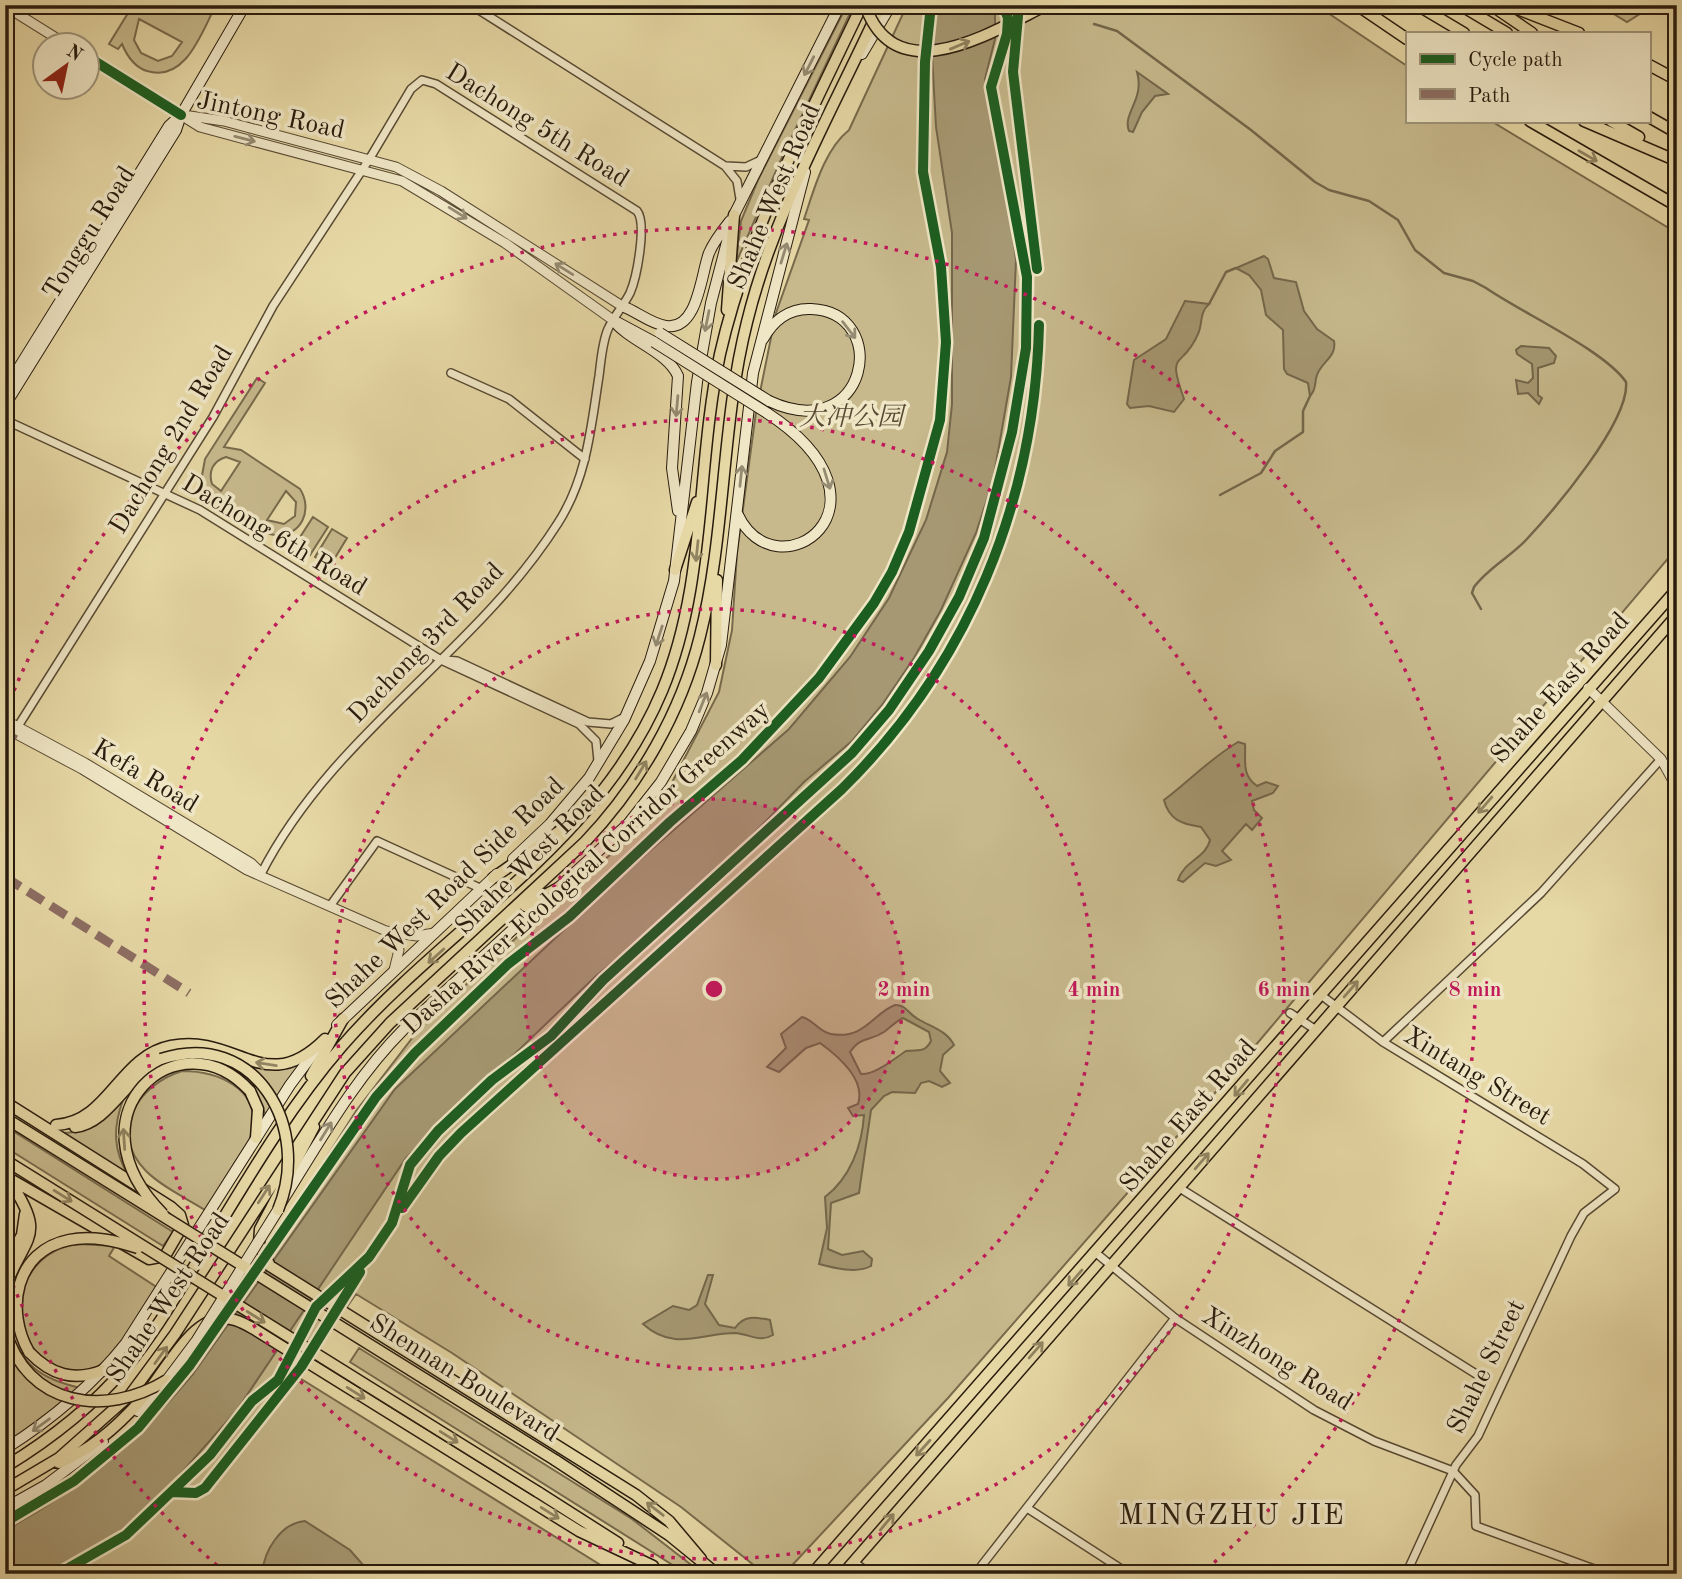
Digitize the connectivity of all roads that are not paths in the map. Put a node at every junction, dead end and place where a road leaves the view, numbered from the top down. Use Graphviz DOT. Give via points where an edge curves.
graph roads {
  1 [pos="244,5"];
  2 [pos="471,5"];
  3 [pos="840,5"];
  4 [pos="864,5"];
  5 [pos="881,5"];
  6 [pos="891,5"];
  7 [pos="1047,5"];
  8 [pos="1357,5"];
  9 [pos="1417,5"];
  10 [pos="1460,5"];
  11 [pos="1491,5"];
  12 [pos="1507,5"];
  13 [pos="5,6"];
  14 [pos="47,32"];
  15 [pos="1462,32"];
  16 [pos="1505,32"];
  17 [pos="1531,32"];
  18 [pos="1576,32"];
  19 [pos="1406,38"];
  20 [pos="102,66"];
  21 [pos="1650,66"];
  22 [pos="851,72"];
  23 [pos="1677,80"];
  24 [pos="181,115"];
  25 [pos="1650,117"];
  26 [pos="1532,122"];
  27 [pos="1586,122"];
  28 [pos="1613,122"];
  29 [pos="1677,133"];
  30 [pos="764,157"];
  31 [pos="370,158"];
  32 [pos="1677,160"];
  33 [pos="807,165"];
  34 [pos="725,166"];
  35 [pos="364,169"];
  36 [pos="740,204"];
  37 [pos="1677,206"];
  38 [pos="734,215"];
  39 [pos="622,306"];
  40 [pos="613,320"];
  41 [pos="725,336"];
  42 [pos="657,338"];
  43 [pos="758,349"];
  44 [pos="451,373"];
  45 [pos="5,390"];
  46 [pos="5,405"];
  47 [pos="5,420"];
  48 [pos="585,459"];
  49 [pos="703,483"];
  50 [pos="165,492"];
  51 [pos="737,512"];
  52 [pos="680,521"];
  53 [pos="716,545"];
  54 [pos="675,570"];
  55 [pos="1677,589"];
  56 [pos="1677,615"];
  57 [pos="441,660"];
  58 [pos="716,665"];
  59 [pos="1588,688"];
  60 [pos="1602,700"];
  61 [pos="627,715"];
  62 [pos="5,720"];
  63 [pos="13,728"];
  64 [pos="1661,759"];
  65 [pos="596,767"];
  66 [pos="1677,788"];
  67 [pos="593,807"];
  68 [pos="261,874"];
  69 [pos="493,878"];
  70 [pos="564,886"];
  71 [pos="482,889"];
  72 [pos="330,906"];
  73 [pos="510,913"];
  74 [pos="386,931"];
  75 [pos="433,933"];
  76 [pos="394,970"];
  77 [pos="1321,995"];
  78 [pos="1336,1007"];
  79 [pos="1294,1016"];
  80 [pos="343,1019"];
  81 [pos="1315,1030"];
  82 [pos="325,1039"];
  83 [pos="1383,1042"];
  84 [pos="332,1091"];
  85 [pos="5,1102"];
  86 [pos="291,1113"];
  87 [pos="29,1117"];
  88 [pos="6,1118"];
  89 [pos="56,1125"];
  90 [pos="256,1138"];
  91 [pos="5,1160"];
  92 [pos="6,1177"];
  93 [pos="1178,1187"];
  94 [pos="1615,1189"];
  95 [pos="21,1198"];
  96 [pos="278,1210"];
  97 [pos="187,1233"];
  98 [pos="1096,1253"];
  99 [pos="167,1261"];
  100 [pos="1111,1265"];
  101 [pos="5,1266"];
  102 [pos="5,1288"];
  103 [pos="1175,1318"];
  104 [pos="5,1329"];
  105 [pos="104,1370"];
  106 [pos="167,1380"];
  107 [pos="1485,1380"];
  108 [pos="5,1449"];
  109 [pos="5,1466"];
  110 [pos="43,1469"];
  111 [pos="1453,1471"];
  112 [pos="5,1490"];
  113 [pos="5,1508"];
  114 [pos="1027,1508"];
  115 [pos="701,1559"];
  116 [pos="854,1562"];
  117 [pos="653,1566"];
  118 [pos="813,1571"];
  119 [pos="664,1574"];
  120 [pos="717,1574"];
  121 [pos="842,1574"];
  122 [pos="870,1574"];
  123 [pos="975,1574"];
  124 [pos="1129,1574"];
  125 [pos="1406,1574"];
  126 [pos="1608,1574"];
  1 -- 24 [label="main road, Tonggu Road"];
  2 -- 34 [label="street"];
  3 -- 30 [label="main road, Shahe West Road Side Road, one-way"];
  4 -- 7 [label="main road, one-way, bridge" via="887,38 900,47 923,52 956,47"];
  4 -- 41 [label="main road, Shahe West Road" via="769,203"];
  5 -- 22 [label="main road, Shahe West Road"];
  6 -- 22 [label="main road"];
  8 -- 19 [label="main road"];
  9 -- 15 [label="main road"];
  10 -- 16 [label="main road"];
  11 -- 17 [label="main road"];
  12 -- 18 [label="main road"];
  13 -- 14 [label="street"];
  20 -- 24 [label="street"];
  21 -- 23 [label="main road"];
  22 -- 33 [label="main road, Shahe West Road"];
  24 -- 31 [label="street, Jintong Road"];
  24 -- 35 [label="street, Jintong Road, one-way" via="200,127"];
  24 -- 45 [label="main road, Tonggu Road" via="169,126"];
  24 -- 46 [label="main road, Tonggu Road" via="176,130"];
  25 -- 29 [label="main road"];
  26 -- 37 [label="main road, one-way"];
  27 -- 32 [label="main road"];
  28 -- 32 [label="main road"];
  30 -- 34 [label="street" via="746,167"];
  30 -- 36 [label="main road, Shahe West Road Side Road"];
  31 -- 35 [label="street, Dachong 5th Road"];
  39 -- 31 [label="street, Jintong Road, one-way" via="426,182"];
  31 -- 39 [label="street, Dachong 5th Road" via="416,83 436,84 639,213 643,224 634,277"];
  43 -- 33 [label="main road, one-way"];
  33 -- 53 [label="main road, Shahe West Road" via="771,245 747,321 733,393"];
  34 -- 36 [label="street" via="737,181"];
  35 -- 40 [label="street, Jintong Road, one-way" via="402,181 442,203"];
  35 -- 50 [label="street, Dachong 2nd Road" via="259,329 222,402"];
  36 -- 38 [label="main road, Shahe West Road Side Road"];
  38 -- 39 [label="main road" via="711,249 684,321 666,326"];
  38 -- 41 [label="main road"];
  38 -- 52 [label="main road, Shahe West Road Side Road, one-way" via="706,327"];
  39 -- 40 [label="street, Dachong 3rd Road"];
  39 -- 42 [label="main road"];
  40 -- 42 [label="main road"];
  40 -- 48 [label="street, Dachong 3rd Road" via="604,342"];
  40 -- 52 [label="main road, one-way" via="626,335 671,365 678,376 672,468"];
  41 -- 49 [label="main road, Shahe West Road"];
  43 -- 42 [label="main road, one-way, bridge" via="785,315 806,309 828,312 853,334 859,348 857,379 838,403 813,412 788,408"];
  42 -- 51 [label="main road, one-way, bridge" via="803,439 830,483 824,524 812,537 784,547 754,536"];
  51 -- 43 [label="main road, one-way"];
  44 -- 48 [label="street" via="509,400"];
  47 -- 50 [label="street, Dachong 6th Road"];
  48 -- 57 [label="street, Dachong 3rd Road" via="575,495 542,547 479,624"];
  49 -- 54 [label="main road"];
  49 -- 67 [label="main road, Shahe West Road, one-way" via="692,586 674,660 638,741"];
  50 -- 57 [label="street, Dachong 6th Road" via="247,537"];
  50 -- 63 [label="street, Dachong 2nd Road"];
  51 -- 58 [label="main road"];
  52 -- 54 [label="main road, Shahe West Road Side Road"];
  53 -- 58 [label="main road"];
  73 -- 53 [label="main road, Shahe West Road, one-way" via="598,828 648,759 693,660"];
  54 -- 61 [label="main road, Shahe West Road Side Road, one-way" via="656,645"];
  55 -- 59 [label="main road, Shahe East Road"];
  56 -- 60 [label="main road, Shahe East Road"];
  57 -- 61 [label="street, Dachong 6th Road" via="457,661 588,722 611,724"];
  57 -- 65 [label="street, Dachong 6th Road" via="586,728 598,746"];
  57 -- 68 [label="street, Dachong 3rd Road" via="348,751 289,827"];
  70 -- 58 [label="main road, one-way" via="628,824 661,782 691,731"];
  59 -- 60 [label="street"];
  59 -- 77 [label="main road, Shahe East Road, one-way"];
  60 -- 64 [label="street"];
  78 -- 60 [label="main road, Shahe East Road, one-way"];
  61 -- 65 [label="main road, Shahe West Road Side Road"];
  62 -- 63 [label="street, Kefa Road"];
  63 -- 68 [label="street, Kefa Road" via="247,870"];
  64 -- 66 [label="street"];
  64 -- 83 [label="street" via="1541,893"];
  65 -- 69 [label="main road, Shahe West Road Side Road" via="560,813"];
  67 -- 69 [label="main road"];
  67 -- 86 [label="main road, Shahe West Road, one-way" via="541,862 372,1013"];
  68 -- 72 [label="street, Kefa Road"];
  69 -- 71 [label="main road, Shahe West Road Side Road"];
  70 -- 73 [label="main road"];
  96 -- 70 [label="main road, one-way, bridge" via="376,1058"];
  71 -- 72 [label="street" via="377,841"];
  71 -- 75 [label="main road, Shahe West Road Side Road"];
  72 -- 74 [label="street, Kefa Road"];
  73 -- 84 [label="main road, Shahe West Road" via="390,1023"];
  74 -- 75 [label="street, Kefa Road" via="417,936"];
  74 -- 76 [label="street" via="399,950"];
  75 -- 76 [label="main road, Shahe West Road Side Road"];
  76 -- 80 [label="main road, Shahe West Road Side Road"];
  77 -- 78 [label="street, Xintang Street"];
  77 -- 79 [label="main road, Shahe East Road"];
  78 -- 81 [label="main road, Shahe East Road"];
  78 -- 83 [label="street, Xintang Street"];
  79 -- 81 [label="street"];
  79 -- 98 [label="main road, Shahe East Road, one-way"];
  80 -- 82 [label="main road, Shahe West Road Side Road"];
  80 -- 86 [label="main road"];
  93 -- 81 [label="main road, Shahe East Road, one-way"];
  82 -- 89 [label="main road, one-way" via="302,1058 279,1065 261,1064 207,1045 164,1048 129,1068 91,1112 73,1123"];
  82 -- 90 [label="main road, Shahe West Road Side Road"];
  83 -- 94 [label="street, Xintang Street" via="1583,1164"];
  110 -- 84 [label="main road, Shahe West Road, one-way" via="100,1424 146,1375"];
  115 -- 84 [label="main road, one-way" via="678,1529 648,1503 270,1266 261,1252 263,1223"];
  85 -- 87 [label="main road"];
  86 -- 109 [label="main road, Shahe West Road" via="129,1364 76,1417"];
  87 -- 89 [label="main road"];
  87 -- 92 [label="main road" via="171,1207 183,1220 181,1231 165,1256 149,1259"];
  88 -- 97 [label="main road, Shennan Boulevard, bridge"];
  89 -- 96 [label="main road, bridge" via="69,1128 99,1117 143,1070 169,1057 212,1055 242,1068 268,1093 287,1131 289,1169"];
  97 -- 90 [label="main road, one-way, bridge" via="158,1208 131,1168 123,1133 127,1110 148,1082 167,1069 187,1065 223,1071 250,1091 259,1117"];
  90 -- 105 [label="main road, Shahe West Road Side Road" via="149,1311"];
  91 -- 99 [label="main road, one-way, bridge"];
  92 -- 95 [label="main road"];
  93 -- 100 [label="main road, Shahe East Road"];
  93 -- 107 [label="street"];
  94 -- 111 [label="street, Shahe Street" via="1584,1213 1478,1436"];
  95 -- 101 [label="main road" via="24,1228"];
  95 -- 102 [label="main road" via="31,1219 30,1236"];
  96 -- 106 [label="main road, bridge"];
  97 -- 115 [label="main road, Shennan Boulevard, bridge" via="555,1460"];
  98 -- 100 [label="street, Xinzhong Road"];
  98 -- 118 [label="main road, Shahe East Road, one-way"];
  99 -- 105 [label="main road, bridge" via="142,1249 96,1239 69,1240 48,1249 26,1272 15,1299 18,1331 29,1352 46,1368 65,1376"];
  99 -- 117 [label="main road, one-way, bridge"];
  100 -- 103 [label="street, Xinzhong Road"];
  116 -- 100 [label="main road, Shahe East Road, one-way"];
  103 -- 111 [label="street, Xinzhong Road" via="1314,1410 1374,1441"];
  103 -- 114 [label="street"];
  104 -- 106 [label="main road, bridge" via="16,1356 35,1378 79,1400 120,1401"];
  105 -- 108 [label="main road, Shahe West Road Side Road, one-way" via="53,1416"];
  106 -- 113 [label="main road, bridge" via="90,1454"];
  110 -- 112 [label="main road, Shahe West Road"];
  110 -- 117 [label="main road, one-way" via="82,1451 126,1416 201,1326 218,1318 231,1319 579,1531"];
  111 -- 125 [label="street, Shahe Street"];
  111 -- 126 [label="street" via="1475,1496 1476,1526"];
  114 -- 123 [label="street"];
  114 -- 124 [label="street"];
  115 -- 120 [label="main road, Shennan Boulevard"];
  116 -- 121 [label="main road, Shahe East Road"];
  116 -- 122 [label="street"];
  117 -- 119 [label="main road"];
}
